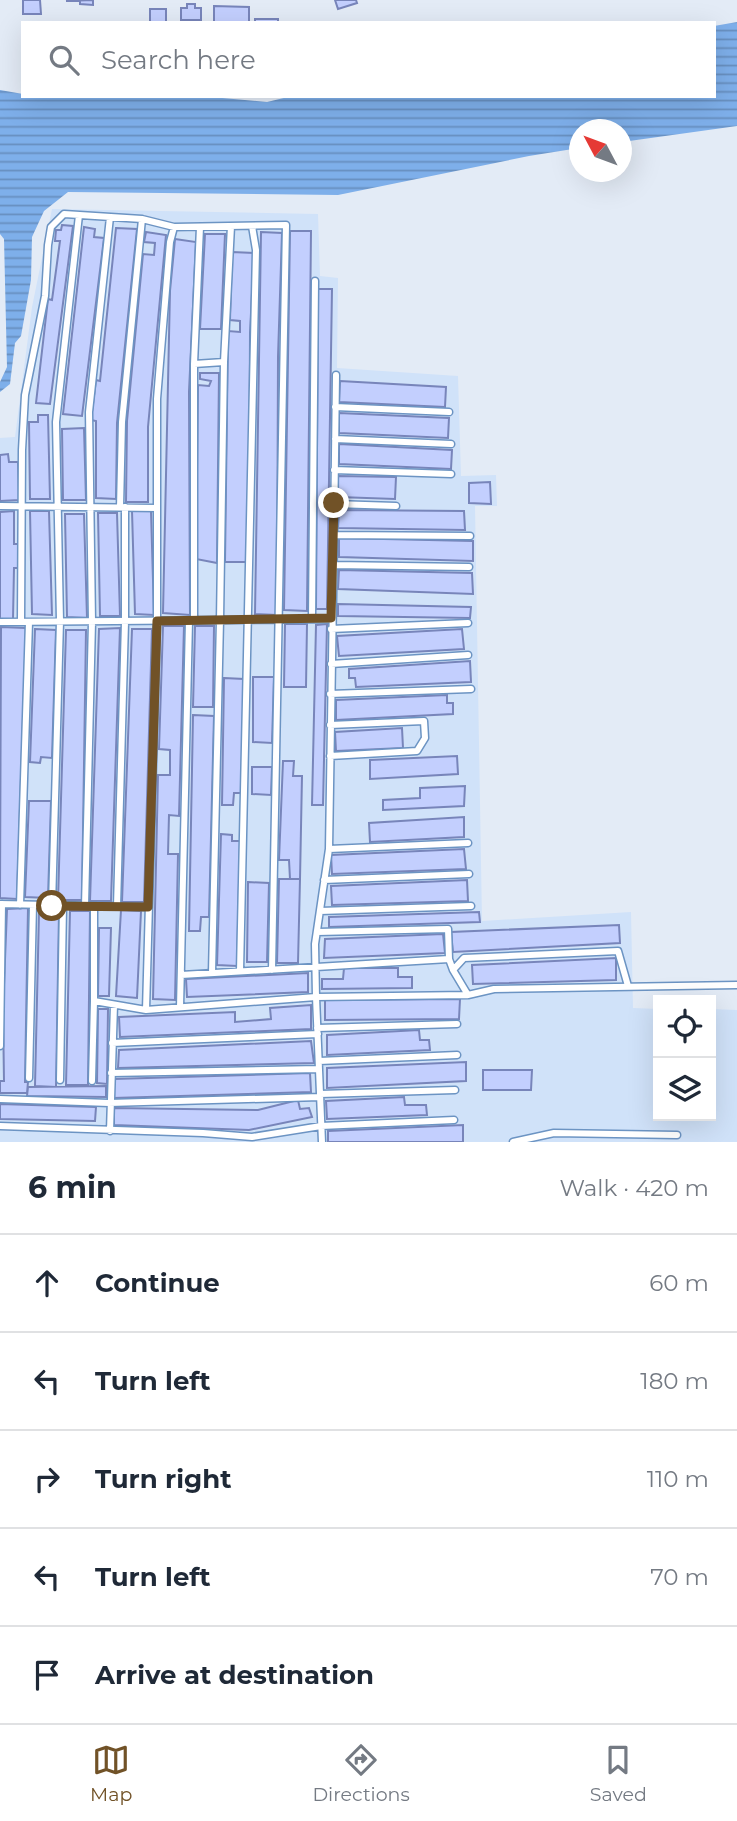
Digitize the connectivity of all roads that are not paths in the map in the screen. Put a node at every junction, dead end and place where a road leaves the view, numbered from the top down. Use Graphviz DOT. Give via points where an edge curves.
graph roads {
  1 [pos="79,215"];
  2 [pos="110,217"];
  3 [pos="142,219"];
  4 [pos="231,226"];
  5 [pos="252,226"];
  6 [pos="174,227"];
  7 [pos="200,227"];
  8 [pos="314,281"];
  9 [pos="224,362"];
  10 [pos="194,364"];
  11 [pos="336,375"];
  12 [pos="335,407"];
  13 [pos="449,412"];
  14 [pos="335,439"];
  15 [pos="451,444"];
  16 [pos="334,470"];
  17 [pos="451,474"];
  18 [pos="334,503"];
  19 [pos="0,506"];
  20 [pos="22,506"];
  21 [pos="396,506"];
  22 [pos="57,507"];
  23 [pos="91,507"];
  24 [pos="123,508"];
  25 [pos="157,508"];
  26 [pos="334,535"];
  27 [pos="470,537"];
  28 [pos="333,565"];
  29 [pos="470,566"];
  30 [pos="331,618"];
  31 [pos="280,619"];
  32 [pos="312,619"];
  33 [pos="220,620"];
  34 [pos="250,620"];
  35 [pos="60,621"];
  36 [pos="157,621"];
  37 [pos="191,621"];
  38 [pos="0,622"];
  39 [pos="25,622"];
  40 [pos="92,622"];
  41 [pos="125,622"];
  42 [pos="468,623"];
  43 [pos="331,629"];
  44 [pos="468,655"];
  45 [pos="331,664"];
  46 [pos="471,689"];
  47 [pos="330,694"];
  48 [pos="330,725"];
  49 [pos="330,756"];
  50 [pos="468,843"];
  51 [pos="329,849"];
  52 [pos="469,874"];
  53 [pos="324,880"];
  54 [pos="1,904"];
  55 [pos="20,905"];
  56 [pos="33,905"];
  57 [pos="52,906"];
  58 [pos="63,906"];
  59 [pos="85,906"];
  60 [pos="94,906"];
  61 [pos="117,906"];
  62 [pos="471,906"];
  63 [pos="148,907"];
  64 [pos="320,911"];
  65 [pos="317,932"];
  66 [pos="449,959"];
  67 [pos="316,967"];
  68 [pos="272,970"];
  69 [pos="453,970"];
  70 [pos="240,971"];
  71 [pos="212,973"];
  72 [pos="181,975"];
  73 [pos="737,985"];
  74 [pos="628,986"];
  75 [pos="468,995"];
  76 [pos="316,997"];
  77 [pos="94,1001"];
  78 [pos="114,1005"];
  79 [pos="180,1007"];
  80 [pos="146,1010"];
  81 [pos="457,1024"];
  82 [pos="318,1031"];
  83 [pos="112,1043"];
  84 [pos="0,1046"];
  85 [pos="457,1055"];
  86 [pos="319,1065"];
  87 [pos="111,1073"];
  88 [pos="29,1078"];
  89 [pos="60,1080"];
  90 [pos="92,1081"];
  91 [pos="455,1090"];
  92 [pos="320,1096"];
  93 [pos="0,1098"];
  94 [pos="109,1103"];
  95 [pos="454,1121"];
  96 [pos="0,1126"];
  97 [pos="321,1126"];
  98 [pos="110,1131"];
  99 [pos="677,1135"];
  100 [pos="322,1142"];
  101 [pos="513,1142"];
  1 -- 2 [label="lane"];
  1 -- 20 [label="lane" via="64,214 51,227 45,296 25,395"];
  1 -- 22 [label="lane" via="56,422"];
  2 -- 3 [label="lane"];
  2 -- 23 [label="lane" via="89,412"];
  3 -- 6 [label="lane"];
  3 -- 24 [label="lane" via="122,422"];
  4 -- 5 [label="lane"];
  4 -- 7 [label="lane"];
  4 -- 9 [label="lane"];
  5 -- 31 [label="lane" via="286,225"];
  5 -- 34 [label="lane" via="256,250"];
  6 -- 7 [label="lane"];
  6 -- 25 [label="lane" via="157,399"];
  7 -- 10 [label="lane"];
  8 -- 32 [label="lane"];
  9 -- 10 [label="lane"];
  9 -- 33 [label="lane"];
  10 -- 37 [label="lane"];
  11 -- 12 [label="lane"];
  12 -- 13 [label="lane"];
  12 -- 14 [label="lane"];
  14 -- 15 [label="lane"];
  14 -- 16 [label="lane"];
  16 -- 17 [label="lane"];
  16 -- 18 [label="lane"];
  18 -- 21 [label="lane"];
  18 -- 26 [label="lane"];
  19 -- 20 [label="lane"];
  20 -- 22 [label="lane"];
  20 -- 39 [label="lane"];
  22 -- 23 [label="lane"];
  22 -- 35 [label="lane"];
  23 -- 24 [label="lane"];
  23 -- 40 [label="lane"];
  24 -- 25 [label="lane"];
  24 -- 41 [label="lane"];
  25 -- 36 [label="lane"];
  26 -- 27 [label="lane"];
  26 -- 28 [label="lane"];
  28 -- 29 [label="lane"];
  28 -- 30 [label="lane"];
  30 -- 32 [label="lane"];
  30 -- 43 [label="lane"];
  31 -- 32 [label="lane"];
  31 -- 34 [label="lane"];
  31 -- 68 [label="lane"];
  33 -- 34 [label="lane"];
  33 -- 37 [label="lane"];
  33 -- 71 [label="lane"];
  34 -- 70 [label="lane"];
  35 -- 39 [label="lane"];
  35 -- 40 [label="lane"];
  35 -- 57 [label="lane"];
  36 -- 37 [label="lane"];
  36 -- 41 [label="lane"];
  36 -- 63 [label="lane"];
  37 -- 72 [label="lane"];
  38 -- 39 [label="lane"];
  39 -- 55 [label="lane"];
  40 -- 41 [label="lane"];
  40 -- 59 [label="lane"];
  41 -- 61 [label="lane"];
  42 -- 43 [label="lane"];
  43 -- 45 [label="lane"];
  44 -- 45 [label="lane"];
  45 -- 47 [label="lane"];
  46 -- 47 [label="lane"];
  47 -- 48 [label="lane"];
  48 -- 49 [label="lane"];
  48 -- 49 [label="lane" via="425,721 425,738 417,751"];
  49 -- 51 [label="lane"];
  50 -- 51 [label="lane"];
  51 -- 53 [label="lane"];
  52 -- 53 [label="lane"];
  53 -- 64 [label="lane"];
  54 -- 55 [label="lane"];
  54 -- 84 [label="lane"];
  55 -- 56 [label="lane"];
  56 -- 57 [label="lane"];
  56 -- 88 [label="lane"];
  57 -- 58 [label="lane"];
  58 -- 59 [label="lane"];
  58 -- 89 [label="lane"];
  59 -- 60 [label="lane"];
  60 -- 61 [label="lane"];
  60 -- 77 [label="lane"];
  61 -- 63 [label="lane"];
  62 -- 64 [label="lane"];
  63 -- 80 [label="lane"];
  64 -- 65 [label="lane"];
  65 -- 66 [label="lane" via="448,929"];
  65 -- 67 [label="lane"];
  66 -- 67 [label="lane"];
  66 -- 69 [label="lane"];
  67 -- 68 [label="lane"];
  67 -- 76 [label="lane"];
  68 -- 70 [label="lane"];
  69 -- 74 [label="lane" via="464,958 618,951"];
  69 -- 75 [label="lane"];
  70 -- 71 [label="lane"];
  71 -- 72 [label="lane"];
  72 -- 79 [label="lane"];
  73 -- 74 [label="lane"];
  74 -- 75 [label="lane" via="494,989"];
  75 -- 76 [label="lane"];
  76 -- 79 [label="lane"];
  76 -- 82 [label="lane"];
  77 -- 78 [label="lane"];
  77 -- 90 [label="lane"];
  78 -- 80 [label="lane"];
  78 -- 83 [label="lane"];
  79 -- 80 [label="lane"];
  81 -- 82 [label="lane"];
  82 -- 83 [label="lane"];
  82 -- 86 [label="lane"];
  83 -- 87 [label="lane"];
  85 -- 86 [label="lane"];
  86 -- 87 [label="lane"];
  86 -- 92 [label="lane"];
  87 -- 94 [label="lane"];
  91 -- 92 [label="lane"];
  92 -- 94 [label="lane"];
  92 -- 97 [label="lane"];
  93 -- 94 [label="lane"];
  94 -- 98 [label="lane"];
  95 -- 97 [label="lane"];
  96 -- 98 [label="lane"];
  97 -- 98 [label="lane" via="252,1137"];
  97 -- 100 [label="lane"];
  99 -- 101 [label="lane" via="554,1133"];
}
